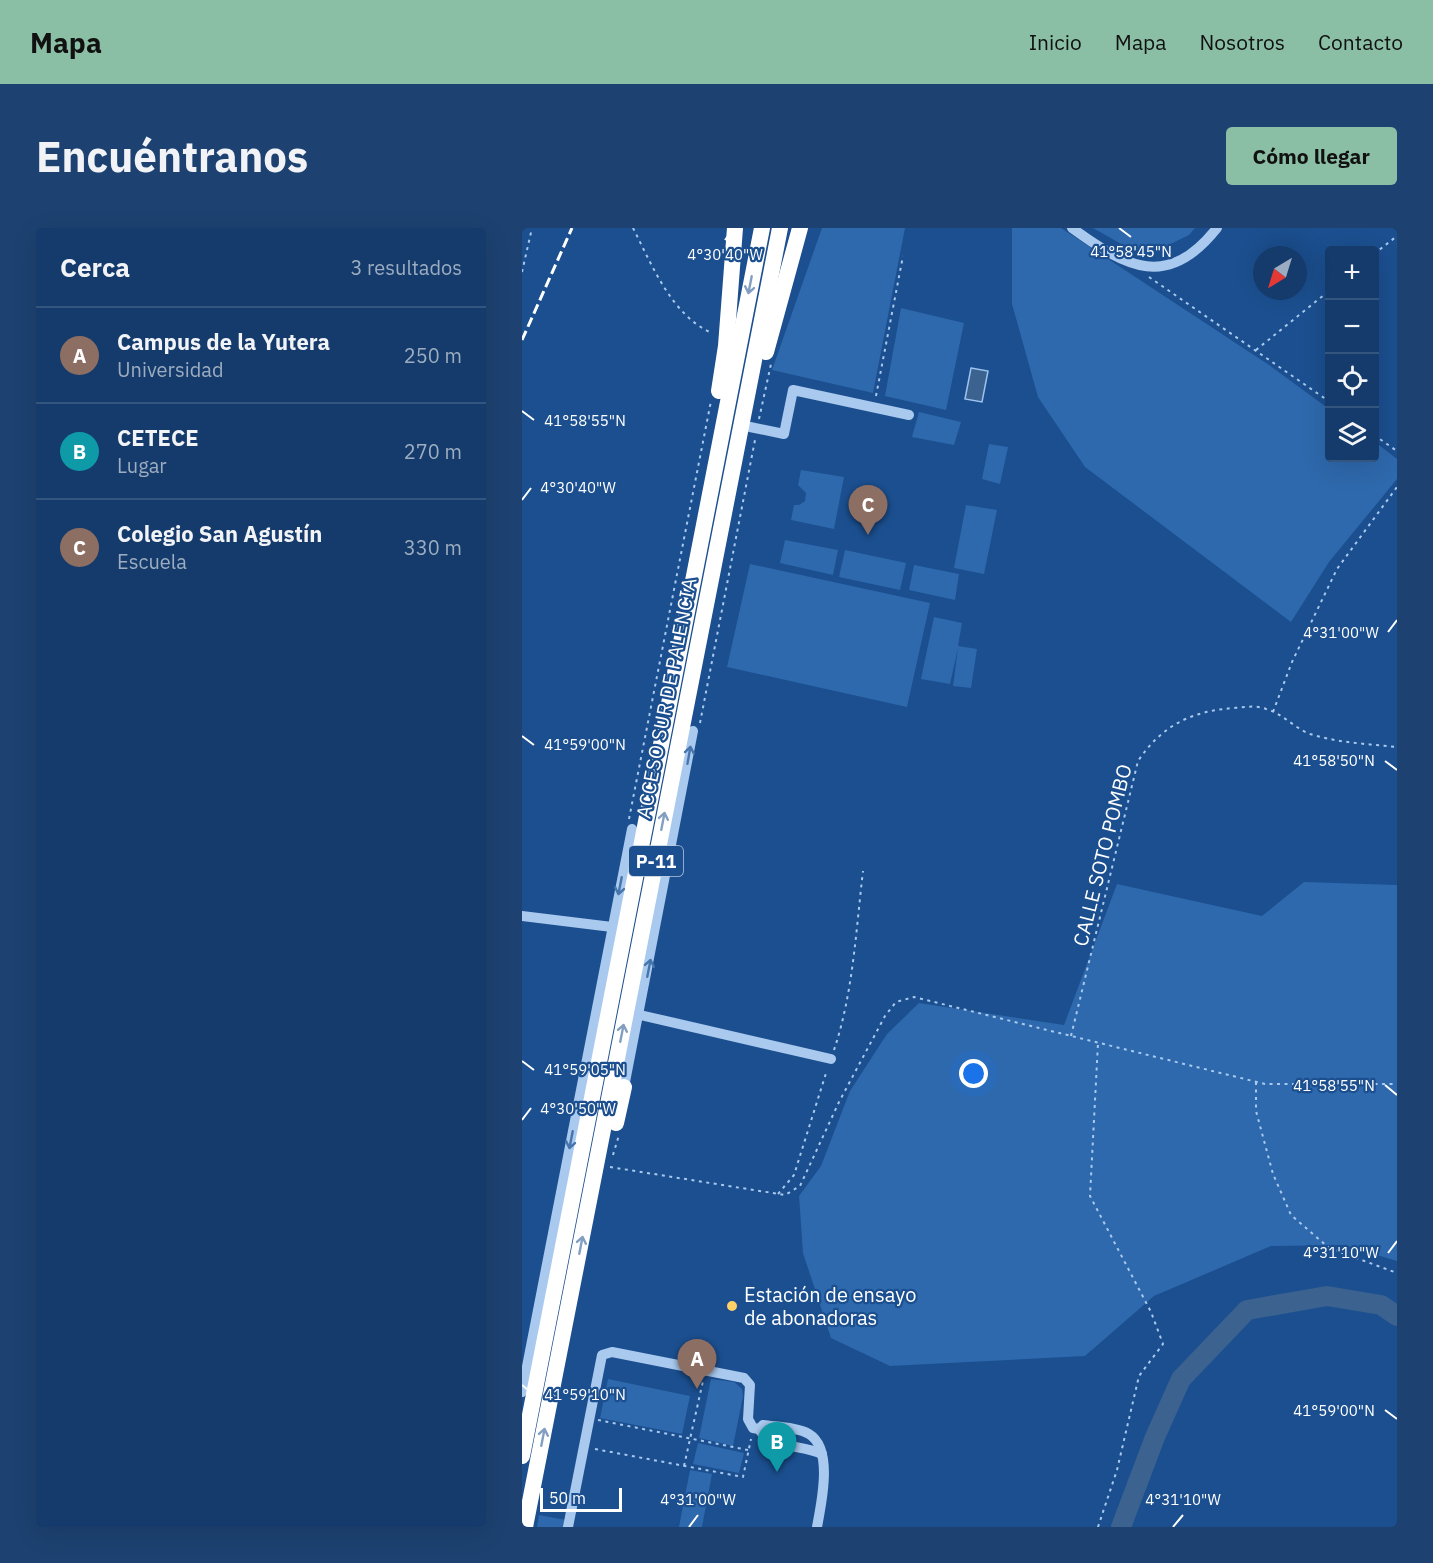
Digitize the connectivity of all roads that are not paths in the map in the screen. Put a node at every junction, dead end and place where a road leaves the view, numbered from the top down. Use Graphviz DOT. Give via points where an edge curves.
graph roads {
  1 [pos="735,228"];
  2 [pos="762,228"];
  3 [pos="780,228"];
  4 [pos="800,228"];
  5 [pos="1072,228"];
  6 [pos="1217,228"];
  7 [pos="909,415"];
  8 [pos="750,427"];
  9 [pos="708,594"];
  10 [pos="704,614"];
  11 [pos="678,660"];
  12 [pos="693,731"];
  13 [pos="629,827"];
  14 [pos="522,916"];
  15 [pos="612,927"];
  16 [pos="640,1015"];
  17 [pos="831,1059"];
  18 [pos="624,1087"];
  19 [pos="588,1207"];
  20 [pos="522,1392"];
  21 [pos="522,1456"];
  22 [pos="525,1527"];
  23 [pos="568,1527"];
  24 [pos="817,1527"];
  1 -- 11 [label="highway" via="726,346 680,600"];
  2 -- 11 [label="highway, ACCESO SUR DE PALENCIA / P-11, one-way"];
  3 -- 9 [label="highway, ACCESO SUR DE PALENCIA / P-11"];
  4 -- 8 [label="highway"];
  5 -- 6 [label="lane" via="1109,253 1136,265 1157,268 1184,261 1202,248"];
  7 -- 8 [label="lane" via="793,390 784,434"];
  8 -- 9 [label="highway" via="727,544"];
  9 -- 10 [label="highway, ACCESO SUR DE PALENCIA / P-11"];
  10 -- 12 [label="highway" via="705,659"];
  19 -- 10 [label="highway, ACCESO SUR DE PALENCIA / P-11, one-way"];
  11 -- 13 [label="highway"];
  11 -- 21 [label="highway, ACCESO SUR DE PALENCIA / P-11"];
  16 -- 12 [label="lane, one-way"];
  13 -- 15 [label="lane, one-way"];
  14 -- 15 [label="lane"];
  15 -- 20 [label="lane, one-way"];
  16 -- 17 [label="lane"];
  16 -- 18 [label="lane"];
  18 -- 19 [label="highway" via="604,1166"];
  22 -- 19 [label="highway, ACCESO SUR DE PALENCIA / P-11, one-way"];
  23 -- 24 [label="lane" via="605,1352 744,1378 750,1385 748,1419 756,1428 763,1425 808,1434 822,1454 824,1482"];
}
